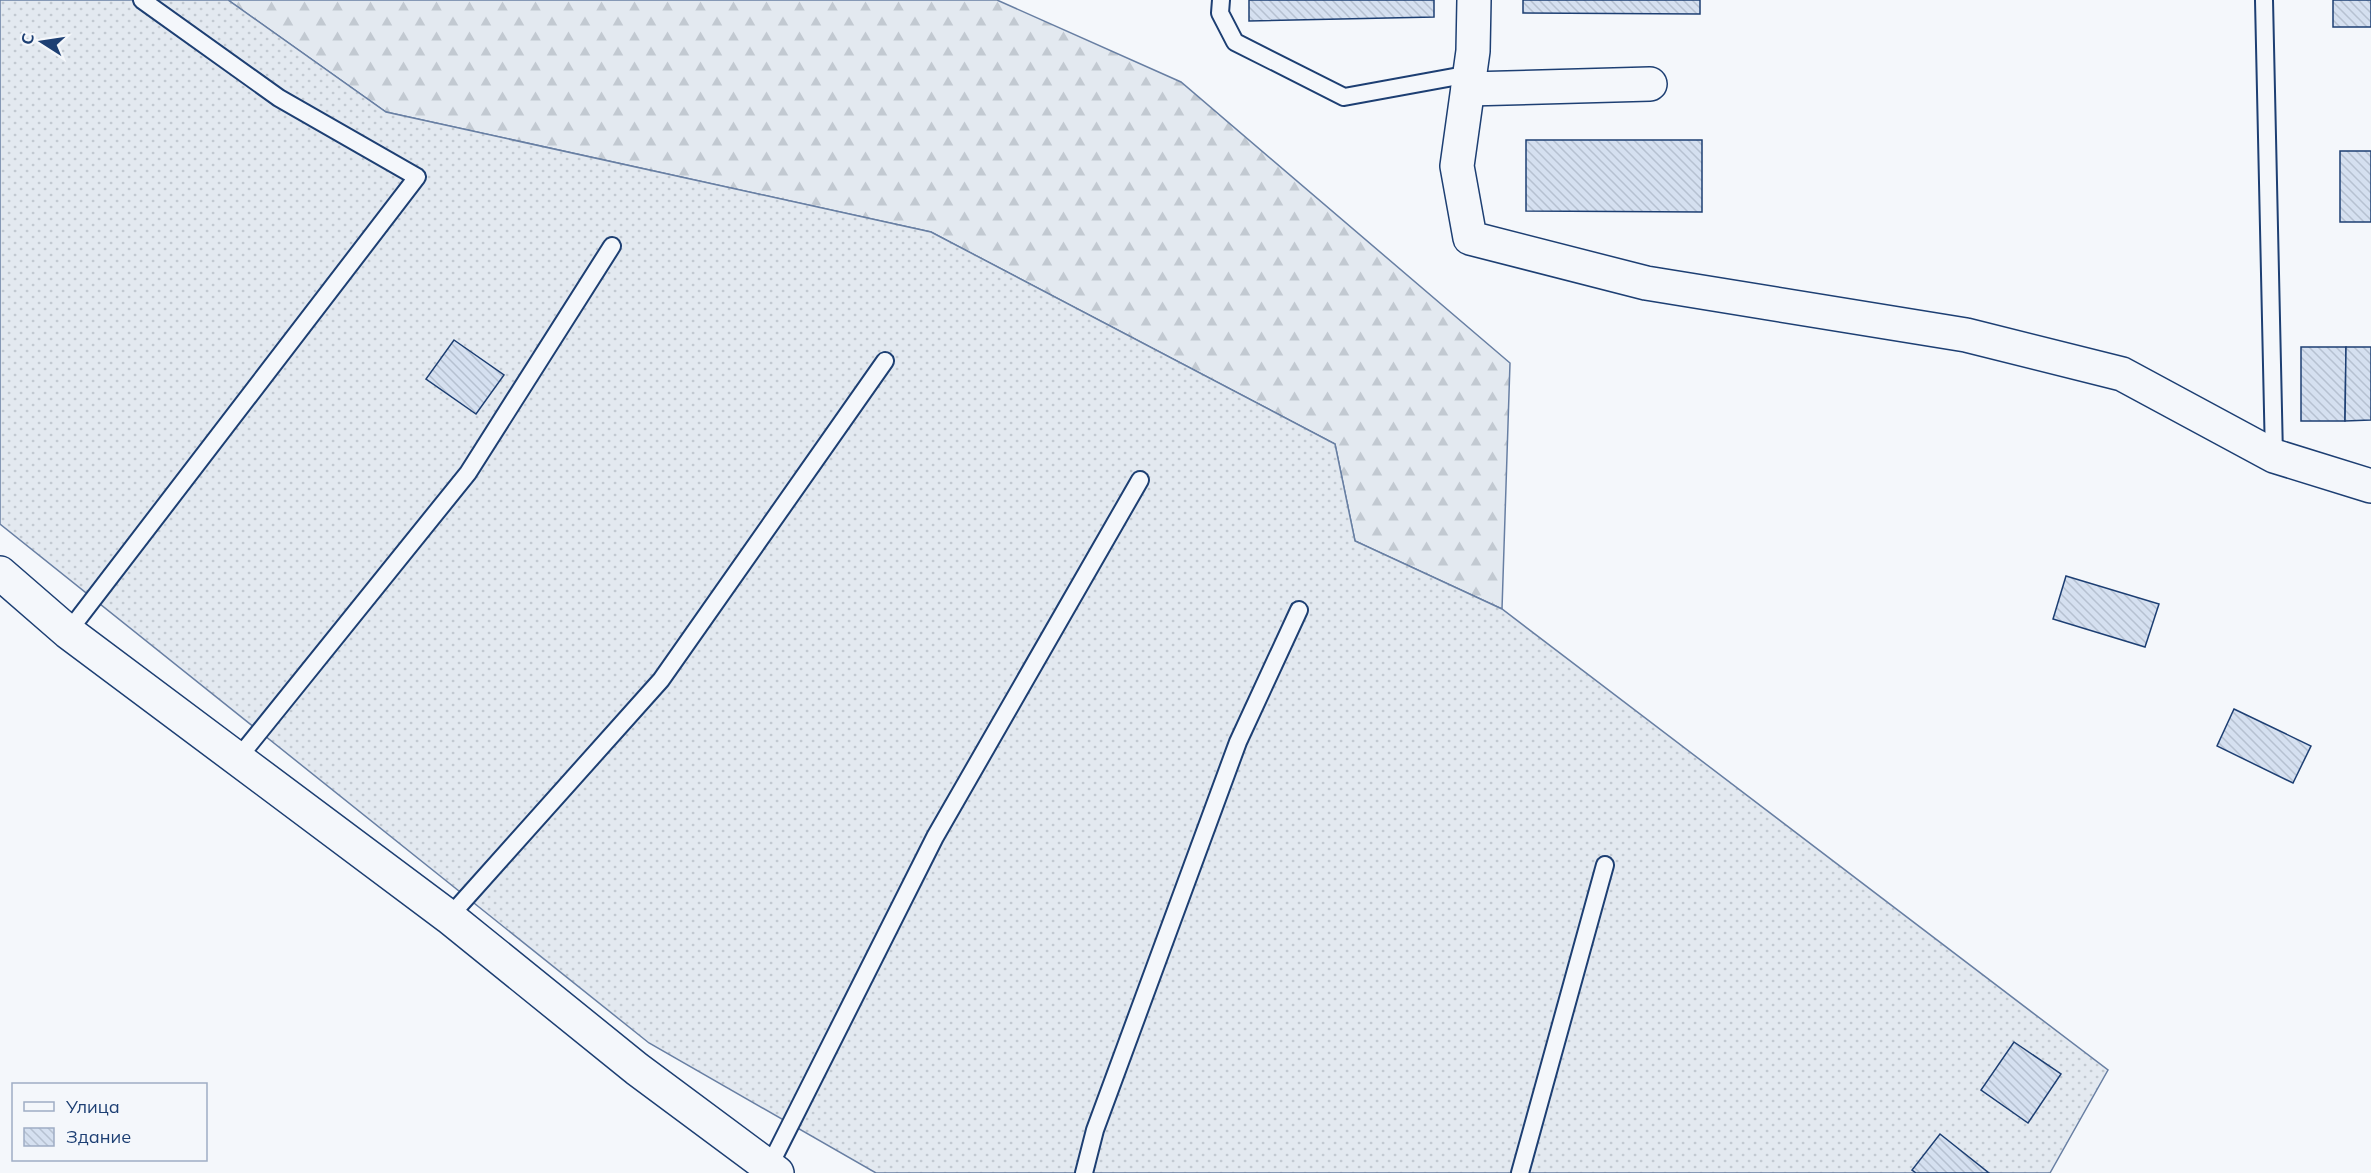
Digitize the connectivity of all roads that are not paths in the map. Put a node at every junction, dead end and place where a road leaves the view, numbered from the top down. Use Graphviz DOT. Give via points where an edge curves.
graph roads {
  1 [pos="142,0"];
  2 [pos="1221,0"];
  3 [pos="1474,0"];
  4 [pos="2264,0"];
  5 [pos="1469,81"];
  6 [pos="1650,84"];
  7 [pos="612,246"];
  8 [pos="885,362"];
  9 [pos="2274,456"];
  10 [pos="1140,480"];
  11 [pos="2371,486"];
  12 [pos="0,573"];
  13 [pos="1299,610"];
  14 [pos="68,632"];
  15 [pos="238,758"];
  16 [pos="1605,865"];
  17 [pos="449,917"];
  18 [pos="773,1170"];
  19 [pos="1084,1173"];
  20 [pos="1520,1173"];
  1 -- 14 [label="lane" via="279,98 417,177"];
  2 -- 5 [label="lane" via="1220,13 1235,42 1344,98"];
  3 -- 5 [label="street"];
  4 -- 9 [label="lane"];
  5 -- 6 [label="street"];
  5 -- 9 [label="street" via="1457,166 1470,238 1646,283 1966,335 2122,375"];
  7 -- 15 [label="lane" via="468,473"];
  8 -- 17 [label="lane" via="661,680"];
  9 -- 11 [label="street"];
  10 -- 18 [label="lane" via="935,837"];
  12 -- 14 [label="street"];
  13 -- 19 [label="lane" via="1238,742 1095,1130"];
  14 -- 15 [label="street"];
  15 -- 17 [label="street"];
  16 -- 20 [label="lane"];
  17 -- 18 [label="street" via="637,1069"];
}
